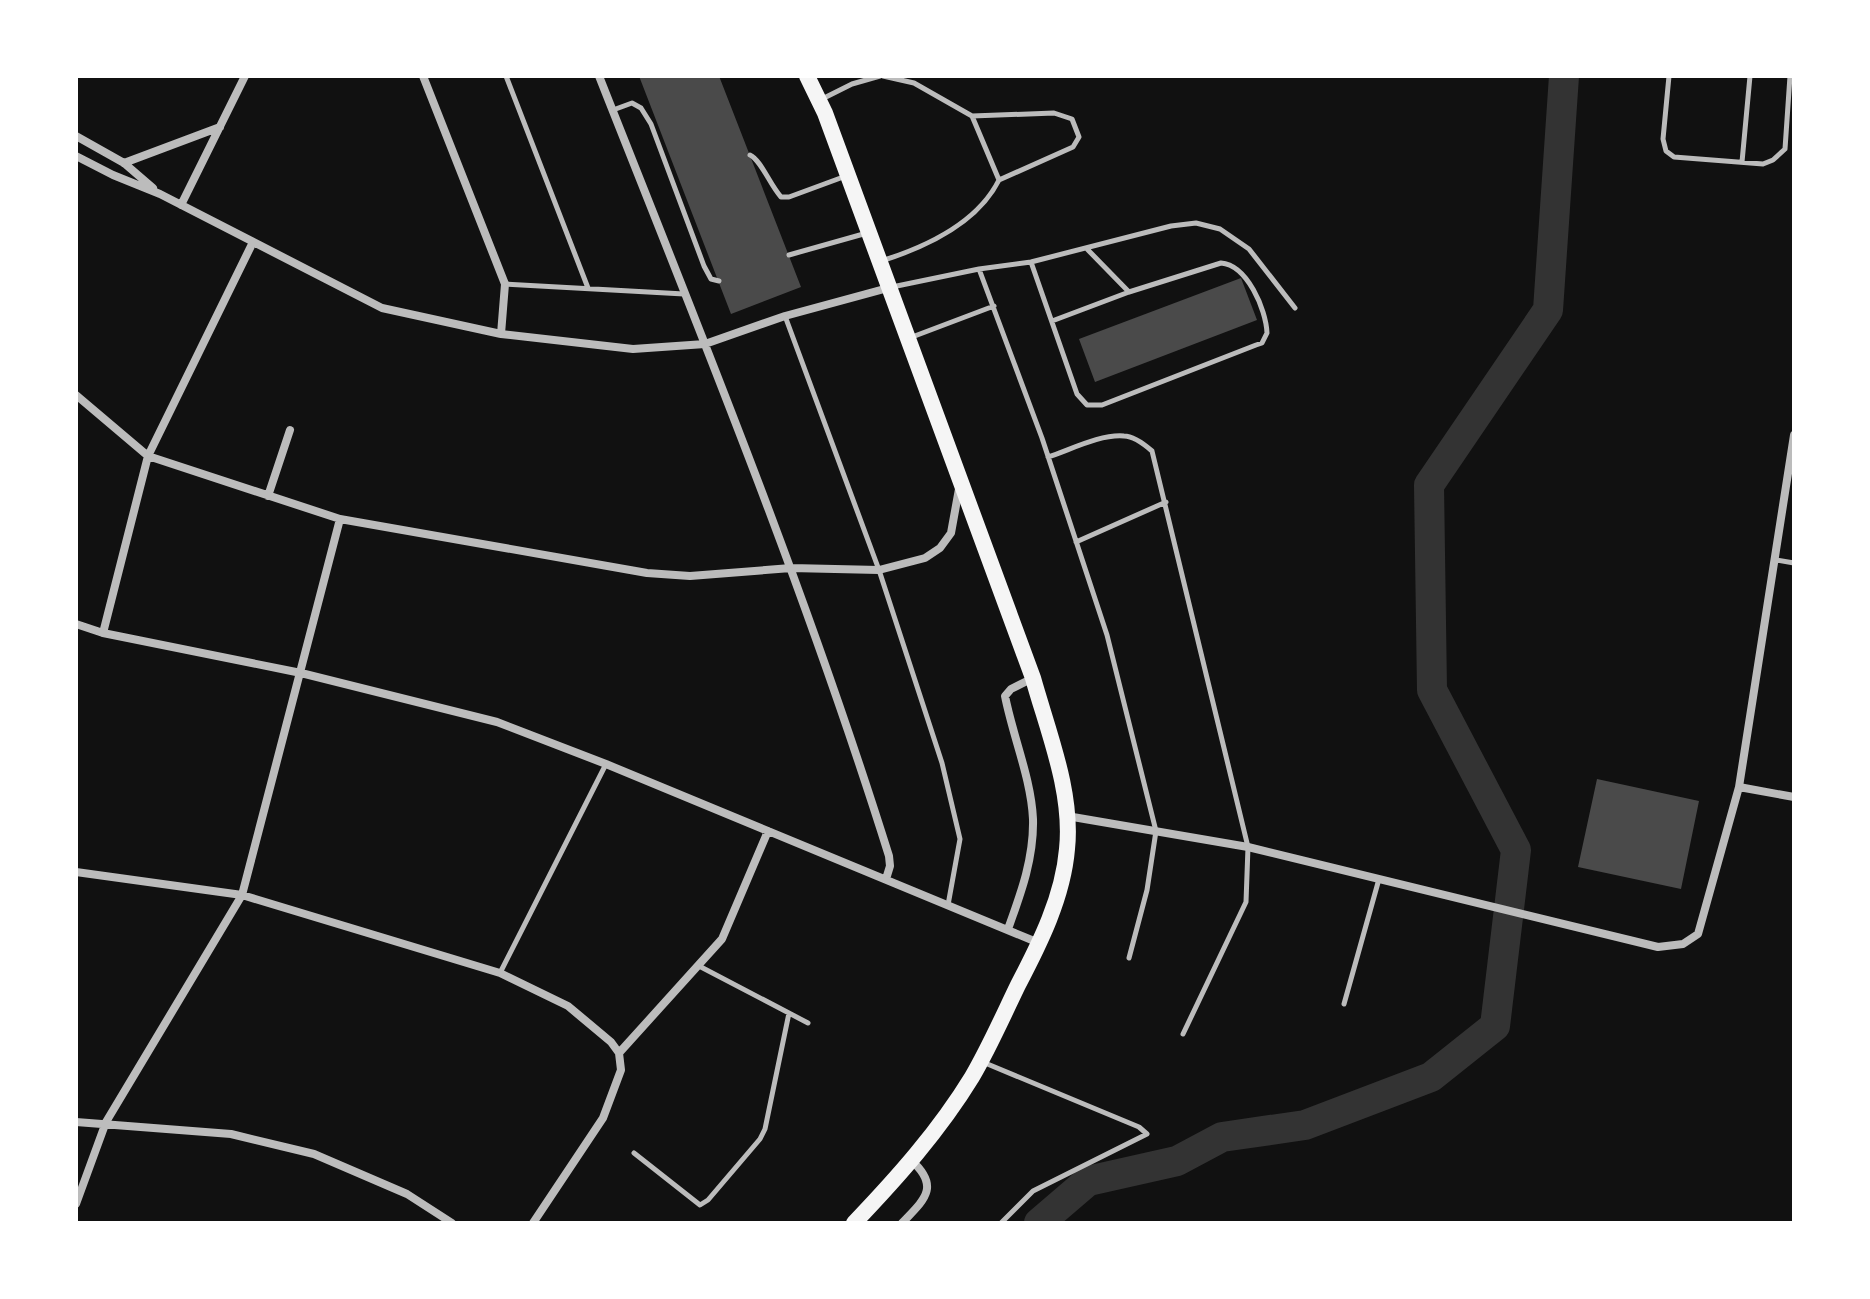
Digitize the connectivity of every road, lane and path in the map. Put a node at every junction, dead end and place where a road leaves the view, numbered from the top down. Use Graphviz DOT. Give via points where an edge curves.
graph roads {
  1 [pos="245,76"];
  2 [pos="423,76"];
  3 [pos="506,76"];
  4 [pos="599,76"];
  5 [pos="807,76"];
  6 [pos="882,76"];
  7 [pos="1669,76"];
  8 [pos="1750,76"];
  9 [pos="1790,76"];
  10 [pos="819,101"];
  11 [pos="612,110"];
  12 [pos="972,116"];
  13 [pos="220,127"];
  14 [pos="76,136"];
  15 [pos="750,155"];
  16 [pos="76,156"];
  17 [pos="1742,162"];
  18 [pos="124,163"];
  19 [pos="847,175"];
  20 [pos="999,180"];
  21 [pos="160,194"];
  22 [pos="181,205"];
  23 [pos="867,232"];
  24 [pos="253,242"];
  25 [pos="1087,250"];
  26 [pos="789,255"];
  27 [pos="878,262"];
  28 [pos="1031,262"];
  29 [pos="979,269"];
  30 [pos="719,281"];
  31 [pos="505,284"];
  32 [pos="588,288"];
  33 [pos="888,288"];
  34 [pos="1129,292"];
  35 [pos="686,294"];
  36 [pos="994,306"];
  37 [pos="1295,308"];
  38 [pos="785,316"];
  39 [pos="1052,321"];
  40 [pos="501,334"];
  41 [pos="907,339"];
  42 [pos="705,344"];
  43 [pos="76,395"];
  44 [pos="290,430"];
  45 [pos="1794,435"];
  46 [pos="148,456"];
  47 [pos="1048,457"];
  48 [pos="960,480"];
  49 [pos="268,496"];
  50 [pos="1166,502"];
  51 [pos="340,519"];
  52 [pos="1076,542"];
  53 [pos="1776,560"];
  54 [pos="1794,563"];
  55 [pos="791,568"];
  56 [pos="879,570"];
  57 [pos="76,624"];
  58 [pos="103,633"];
  59 [pos="301,673"];
  60 [pos="1033,678"];
  61 [pos="606,764"];
  62 [pos="1739,787"];
  63 [pos="1794,797"];
  64 [pos="1067,816"];
  65 [pos="768,831"];
  66 [pos="1156,831"];
  67 [pos="1248,847"];
  68 [pos="76,872"];
  69 [pos="886,879"];
  70 [pos="1379,879"];
  71 [pos="242,895"];
  72 [pos="948,905"];
  73 [pos="1008,929"];
  74 [pos="1040,943"];
  75 [pos="1129,958"];
  76 [pos="699,966"];
  77 [pos="500,973"];
  78 [pos="1344,1004"];
  79 [pos="789,1013"];
  80 [pos="808,1023"];
  81 [pos="1183,1034"];
  82 [pos="619,1053"];
  83 [pos="980,1061"];
  84 [pos="76,1122"];
  85 [pos="106,1122"];
  86 [pos="634,1153"];
  87 [pos="911,1160"];
  88 [pos="76,1204"];
  89 [pos="452,1223"];
  90 [pos="533,1223"];
  91 [pos="854,1223"];
  92 [pos="902,1223"];
  93 [pos="1001,1223"];
  1 -- 13 [label="street"];
  2 -- 31 [label="street"];
  3 -- 32 [label="lane"];
  4 -- 11 [label="street"];
  5 -- 10 [label="main road"];
  6 -- 10 [label="lane"];
  6 -- 12 [label="lane" via="914,83"];
  7 -- 17 [label="lane" via="1666,151 1674,157"];
  8 -- 17 [label="lane"];
  9 -- 17 [label="lane" via="1785,149 1763,164"];
  10 -- 19 [label="main road"];
  11 -- 30 [label="lane" via="632,103 641,108 674,176 704,266 711,279"];
  11 -- 35 [label="street"];
  12 -- 20 [label="lane"];
  12 -- 20 [label="lane" via="1054,113 1072,119 1079,137 1073,147"];
  13 -- 18 [label="street"];
  13 -- 22 [label="street"];
  14 -- 18 [label="street"];
  15 -- 19 [label="lane" via="781,197"];
  16 -- 21 [label="street"];
  18 -- 21 [label="street"];
  19 -- 23 [label="main road"];
  20 -- 27 [label="lane" via="990,198 960,226"];
  21 -- 22 [label="street"];
  22 -- 24 [label="street"];
  23 -- 26 [label="lane"];
  23 -- 27 [label="main road"];
  24 -- 40 [label="street" via="382,308"];
  24 -- 46 [label="street"];
  25 -- 28 [label="lane"];
  25 -- 34 [label="lane"];
  25 -- 37 [label="lane" via="1185,223 1208,225 1249,249"];
  27 -- 33 [label="main road"];
  28 -- 29 [label="lane"];
  28 -- 39 [label="lane"];
  29 -- 33 [label="lane"];
  29 -- 36 [label="lane"];
  31 -- 32 [label="lane"];
  31 -- 40 [label="street"];
  32 -- 35 [label="lane"];
  33 -- 38 [label="street"];
  33 -- 41 [label="main road"];
  34 -- 39 [label="lane"];
  34 -- 39 [label="lane" via="1215,263 1234,265 1246,277 1267,333 1262,343 1094,407 1077,394"];
  35 -- 42 [label="street"];
  36 -- 41 [label="lane"];
  36 -- 47 [label="lane"];
  38 -- 42 [label="street"];
  38 -- 56 [label="lane"];
  40 -- 42 [label="street" via="633,349"];
  41 -- 48 [label="main road"];
  42 -- 55 [label="street"];
  43 -- 46 [label="street"];
  44 -- 49 [label="street"];
  45 -- 53 [label="street"];
  46 -- 49 [label="street"];
  46 -- 58 [label="street"];
  47 -- 50 [label="lane" via="1099,440 1124,436 1140,441 1152,451"];
  47 -- 52 [label="lane"];
  48 -- 56 [label="street" via="954,525 940,548 925,558"];
  48 -- 60 [label="main road"];
  49 -- 51 [label="street"];
  50 -- 52 [label="lane"];
  50 -- 67 [label="lane"];
  51 -- 55 [label="street" via="647,573 690,576"];
  51 -- 59 [label="street"];
  52 -- 66 [label="lane" via="1107,635"];
  53 -- 54 [label="lane"];
  53 -- 62 [label="street"];
  55 -- 56 [label="street"];
  55 -- 69 [label="street" via="889,856"];
  56 -- 72 [label="lane" via="942,763 960,839"];
  57 -- 58 [label="street"];
  58 -- 59 [label="street"];
  59 -- 61 [label="street" via="497,722"];
  59 -- 71 [label="street"];
  60 -- 64 [label="main road"];
  60 -- 73 [label="street" via="1005,696 1033,817 1030,860"];
  61 -- 65 [label="street"];
  61 -- 77 [label="lane"];
  62 -- 63 [label="street"];
  62 -- 70 [label="street" via="1698,934 1683,944 1658,947"];
  64 -- 66 [label="street"];
  64 -- 74 [label="main road" via="1067,850"];
  65 -- 69 [label="street"];
  65 -- 76 [label="street" via="722,939"];
  66 -- 67 [label="street"];
  66 -- 75 [label="lane"];
  67 -- 70 [label="street"];
  67 -- 81 [label="lane" via="1246,902"];
  68 -- 71 [label="street"];
  69 -- 72 [label="street"];
  70 -- 78 [label="lane"];
  71 -- 77 [label="street"];
  71 -- 85 [label="street"];
  72 -- 73 [label="street"];
  73 -- 74 [label="street"];
  74 -- 83 [label="main road"];
  76 -- 79 [label="lane"];
  76 -- 82 [label="street"];
  77 -- 82 [label="street" via="568,1006"];
  79 -- 80 [label="lane"];
  79 -- 86 [label="lane" via="765,1129 708,1200 700,1205"];
  82 -- 90 [label="street" via="621,1070 603,1118"];
  83 -- 87 [label="main road"];
  83 -- 93 [label="lane" via="1147,1134 1033,1191"];
  84 -- 85 [label="street"];
  85 -- 88 [label="street"];
  85 -- 89 [label="street" via="231,1134 314,1154 407,1194"];
  87 -- 91 [label="main road"];
  87 -- 92 [label="street" via="928,1183 925,1199"];
}
